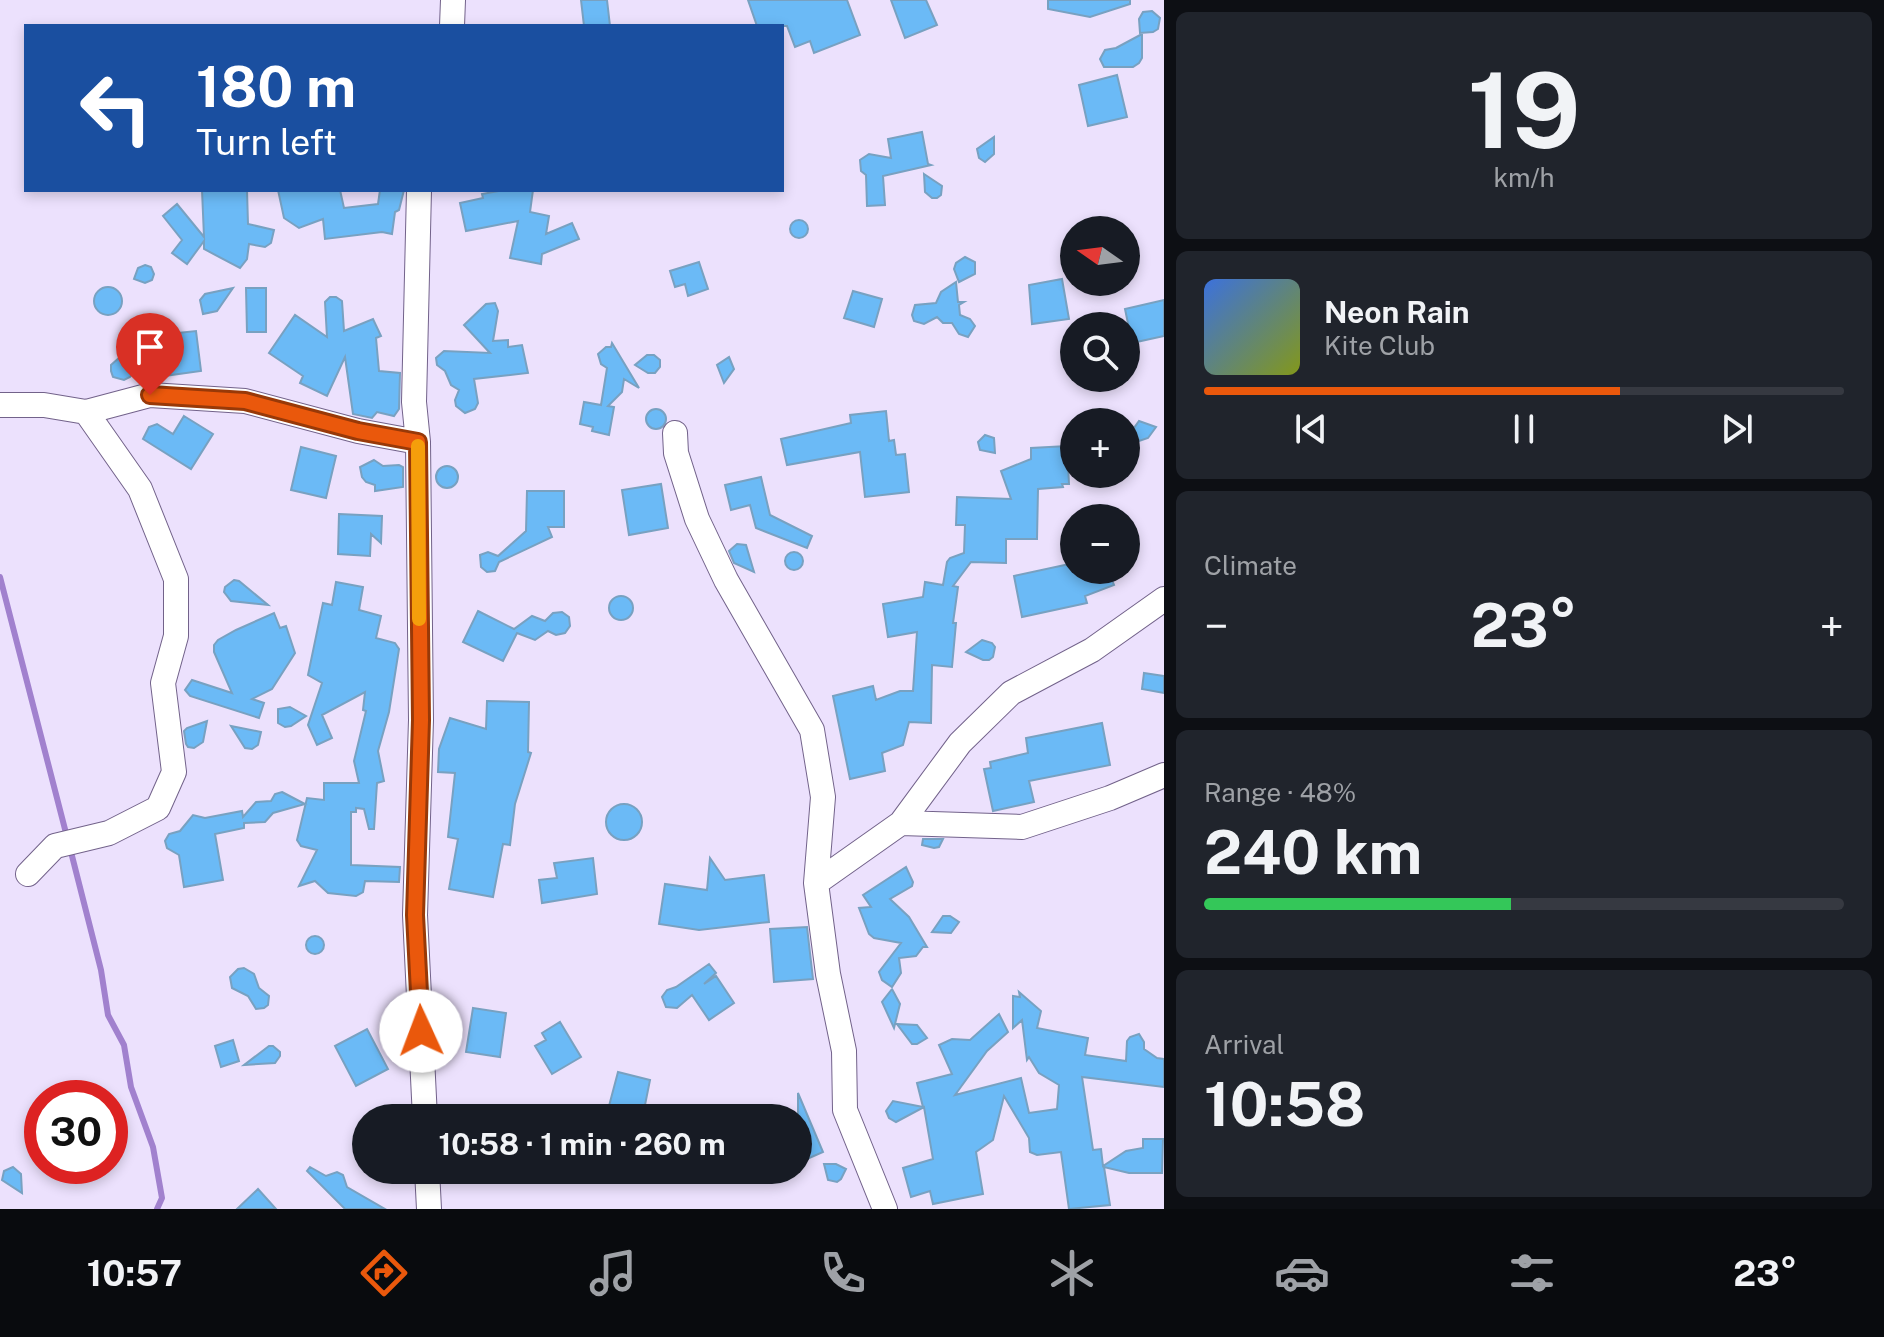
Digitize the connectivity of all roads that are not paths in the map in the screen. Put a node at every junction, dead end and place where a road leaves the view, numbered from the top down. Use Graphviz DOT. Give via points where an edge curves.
graph roads {
  1 [pos="453,0"];
  2 [pos="452,24"];
  3 [pos="419,192"];
  4 [pos="0,405"];
  5 [pos="86,412"];
  6 [pos="675,433"];
  7 [pos="418,442"];
  8 [pos="1164,599"];
  9 [pos="1164,775"];
  10 [pos="901,823"];
  11 [pos="28,874"];
  12 [pos="816,883"];
  13 [pos="424,1104"];
  14 [pos="428,1184"];
  15 [pos="429,1209"];
  16 [pos="885,1209"];
  1 -- 2 [label="street"];
  3 -- 7 [label="street" via="414,402"];
  4 -- 5 [label="street"];
  5 -- 7 [label="street" via="150,395 245,401"];
  5 -- 11 [label="street" via="140,489 176,579 176,636 163,683 174,772 158,808 109,833 55,846"];
  6 -- 12 [label="street" via="697,519 812,730 823,797"];
  7 -- 13 [label="street" via="421,720 415,915"];
  8 -- 10 [label="street" via="1092,650 1011,693 960,743"];
  9 -- 10 [label="street" via="1022,827"];
  10 -- 12 [label="street"];
  12 -- 16 [label="street" via="844,1051 845,1110"];
  14 -- 15 [label="street"];
}
